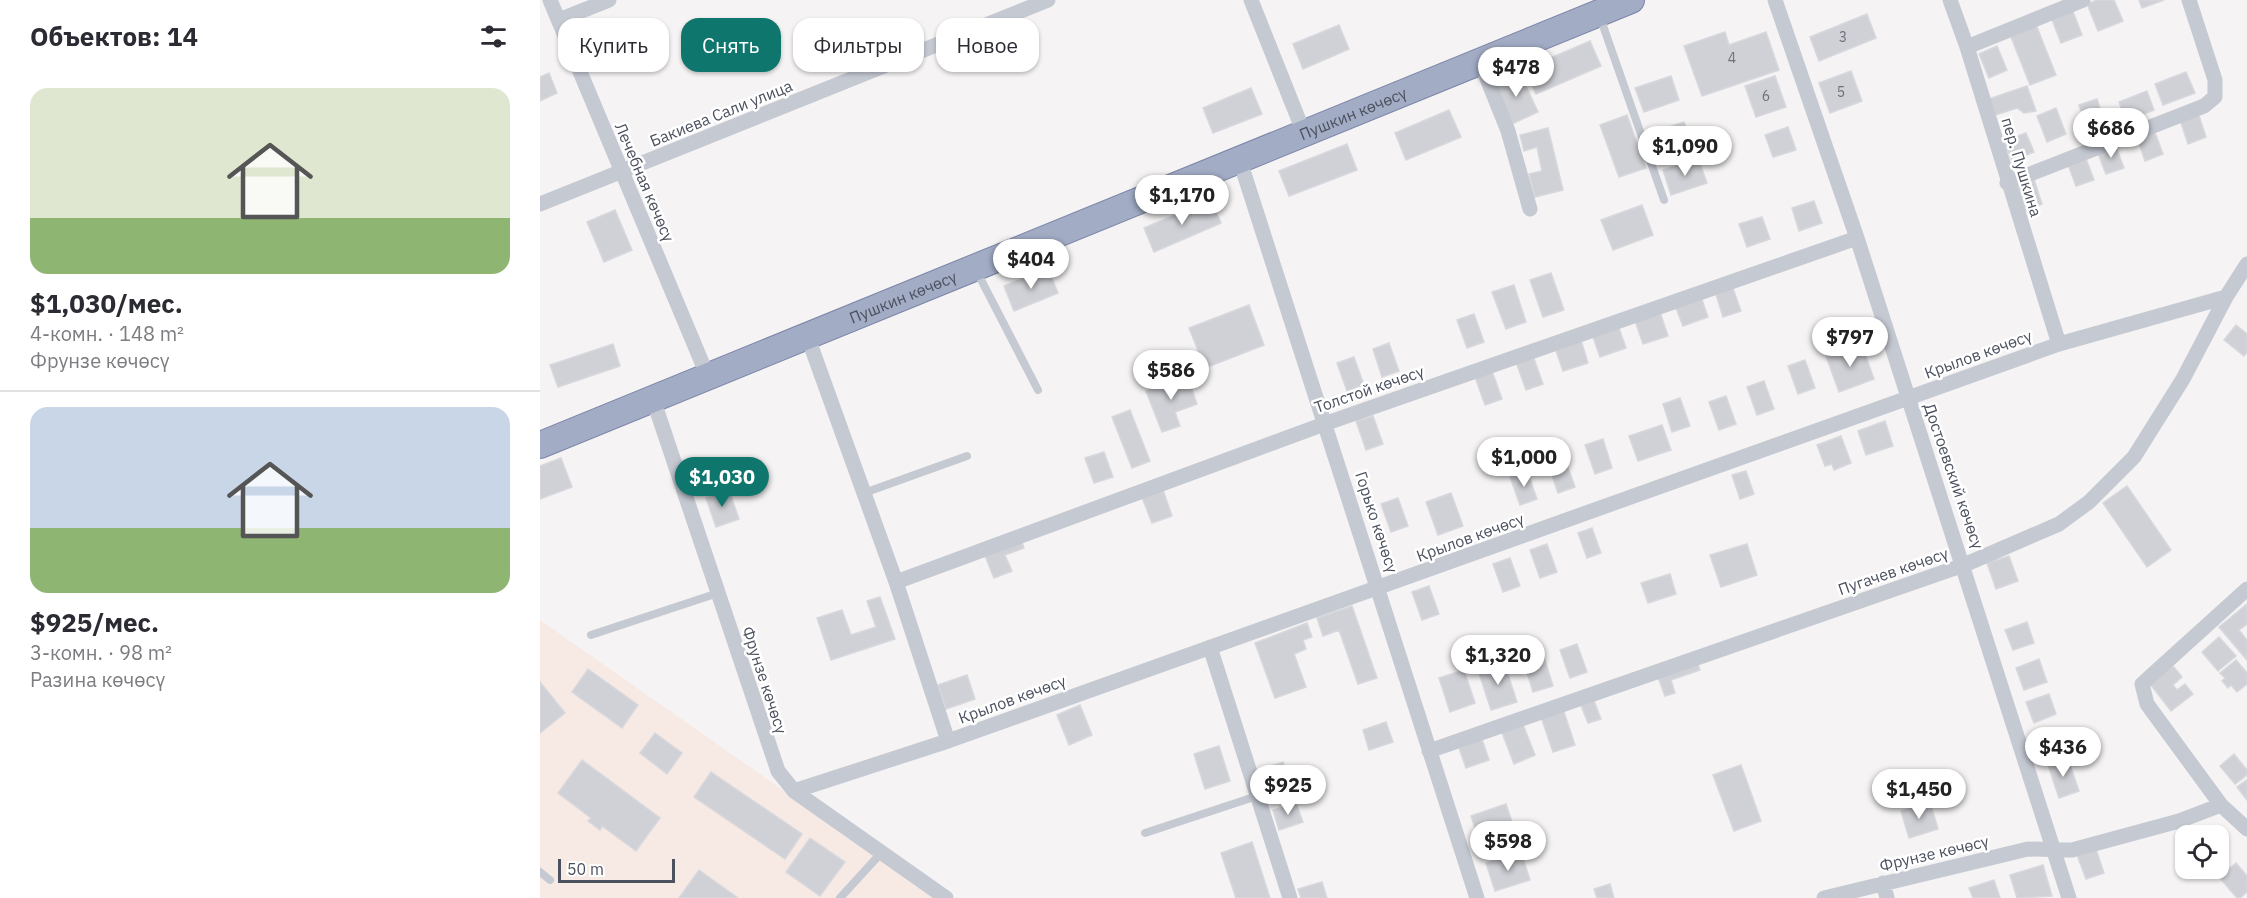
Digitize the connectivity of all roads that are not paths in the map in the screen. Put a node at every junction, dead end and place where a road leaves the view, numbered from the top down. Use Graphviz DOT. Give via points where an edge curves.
graph roads {
  1 [pos="550,0"];
  2 [pos="609,0"];
  3 [pos="1048,0"];
  4 [pos="1251,0"];
  5 [pos="1630,0"];
  6 [pos="1775,0"];
  7 [pos="1950,0"];
  8 [pos="2083,0"];
  9 [pos="2189,0"];
  10 [pos="1599,13"];
  11 [pos="558,18"];
  12 [pos="564,18"];
  13 [pos="1967,47"];
  14 [pos="1480,61"];
  15 [pos="581,72"];
  16 [pos="1304,133"];
  17 [pos="1239,158"];
  18 [pos="622,172"];
  19 [pos="2007,183"];
  20 [pos="1664,200"];
  21 [pos="540,204"];
  22 [pos="1530,209"];
  23 [pos="1857,238"];
  24 [pos="2247,264"];
  25 [pos="975,269"];
  26 [pos="2226,297"];
  27 [pos="807,335"];
  28 [pos="2058,344"];
  29 [pos="708,377"];
  30 [pos="1038,390"];
  31 [pos="1908,398"];
  32 [pos="653,399"];
  33 [pos="1327,423"];
  34 [pos="540,445"];
  35 [pos="967,456"];
  36 [pos="864,493"];
  37 [pos="1964,565"];
  38 [pos="896,582"];
  39 [pos="1379,588"];
  40 [pos="2247,589"];
  41 [pos="718,593"];
  42 [pos="591,635"];
  43 [pos="1210,647"];
  44 [pos="948,741"];
  45 [pos="1429,751"];
  46 [pos="794,791"];
  47 [pos="1257,796"];
  48 [pos="2221,805"];
  49 [pos="2247,829"];
  50 [pos="1145,832"];
  51 [pos="2053,849"];
  52 [pos="882,852"];
  53 [pos="540,872"];
  54 [pos="550,880"];
  55 [pos="1885,891"];
  56 [pos="840,898"];
  57 [pos="946,898"];
  58 [pos="1290,898"];
  59 [pos="1477,898"];
  60 [pos="1824,898"];
  61 [pos="2069,898"];
  1 -- 11 [label="street, Лечебная көчөсү"];
  2 -- 12 [label="street"];
  3 -- 18 [label="street, Бакиева Сали улица"];
  4 -- 16 [label="street"];
  5 -- 10 [label="highway, Пушкин көчөсү"];
  6 -- 23 [label="street, Достоевский көчөсү"];
  7 -- 13 [label="street, пер. Пушкина"];
  8 -- 13 [label="street"];
  9 -- 19 [label="street" via="2215,80 2215,97 2204,106"];
  10 -- 14 [label="highway, Пушкин көчөсү"];
  10 -- 20 [label="lane"];
  13 -- 19 [label="street, пер. Пушкина"];
  14 -- 16 [label="highway, Пушкин көчөсү"];
  14 -- 22 [label="street" via="1508,131"];
  15 -- 18 [label="street, Лечебная көчөсү"];
  16 -- 17 [label="highway, Пушкин көчөсү"];
  17 -- 25 [label="highway, Пушкин көчөсү"];
  17 -- 33 [label="street, Горько көчөсү"];
  18 -- 21 [label="street, Бакиева Сали улица"];
  18 -- 29 [label="street, Лечебная көчөсү"];
  19 -- 28 [label="street, пер. Пушкина"];
  23 -- 31 [label="street, Достоевский көчөсү"];
  23 -- 33 [label="street, Толстой көчөсү"];
  24 -- 26 [label="street, Пугачев көчөсү"];
  25 -- 27 [label="highway, Пушкин көчөсү"];
  25 -- 30 [label="lane"];
  26 -- 28 [label="street, Крылов көчөсү"];
  26 -- 37 [label="street, Пугачев көчөсү" via="2183,379 2134,456 2089,502 2059,524"];
  27 -- 29 [label="highway, Пушкин көчөсү"];
  27 -- 36 [label="street"];
  28 -- 31 [label="street, Крылов көчөсү"];
  29 -- 32 [label="highway, Пушкин көчөсү"];
  31 -- 37 [label="street, Достоевский көчөсү"];
  31 -- 39 [label="street, Крылов көчөсү"];
  32 -- 34 [label="highway, Пушкин көчөсү"];
  32 -- 41 [label="street, Фрунзе көчөсү"];
  33 -- 38 [label="street, Толстой көчөсү"];
  33 -- 39 [label="street, Горько көчөсү"];
  35 -- 36 [label="lane"];
  36 -- 38 [label="street"];
  37 -- 45 [label="street, Пугачев көчөсү"];
  37 -- 51 [label="street, Достоевский көчөсү"];
  38 -- 44 [label="street"];
  39 -- 43 [label="street, Крылов көчөсү"];
  39 -- 45 [label="street, Горько көчөсү"];
  40 -- 48 [label="street" via="2142,684 2147,704"];
  41 -- 42 [label="lane"];
  41 -- 46 [label="street, Фрунзе көчөсү" via="768,747 778,771"];
  43 -- 44 [label="street, Крылов көчөсү"];
  43 -- 47 [label="street"];
  44 -- 46 [label="street, Крылов көчөсү"];
  45 -- 59 [label="street, Горько көчөсү"];
  46 -- 52 [label="street, Фрунзе көчөсү"];
  47 -- 50 [label="lane"];
  47 -- 58 [label="street"];
  48 -- 49 [label="street"];
  48 -- 51 [label="street, Фрунзе көчөсү" via="2179,821 2072,850"];
  51 -- 55 [label="street, Фрунзе көчөсү" via="2028,849"];
  51 -- 61 [label="street, Достоевский көчөсү"];
  52 -- 56 [label="lane"];
  52 -- 57 [label="street, Фрунзе көчөсү"];
  53 -- 54 [label="lane"];
  55 -- 60 [label="street, Фрунзе көчөсү"];
}
